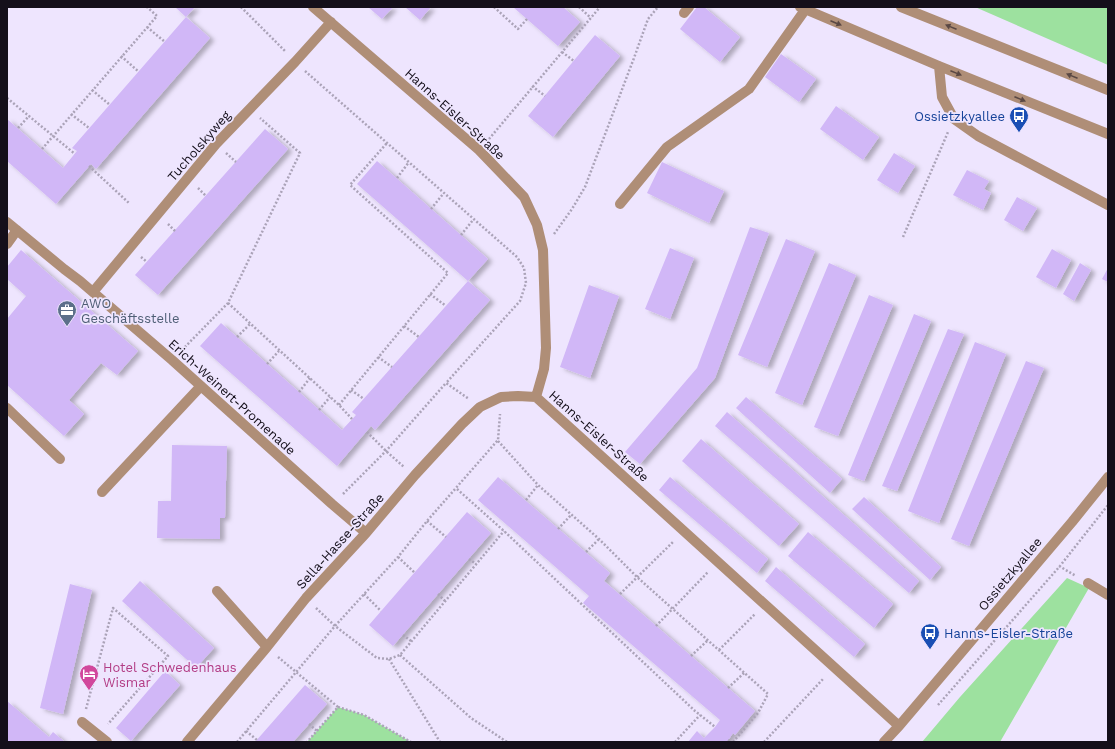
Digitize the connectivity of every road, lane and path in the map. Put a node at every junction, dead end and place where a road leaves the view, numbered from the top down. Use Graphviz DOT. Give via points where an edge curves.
graph roads {
  1 [pos="147,7"];
  2 [pos="241,7"];
  3 [pos="313,7"];
  4 [pos="494,7"];
  5 [pos="579,7"];
  6 [pos="600,7"];
  7 [pos="658,7"];
  8 [pos="901,7"];
  9 [pos="802,8"];
  10 [pos="591,18"];
  11 [pos="527,19"];
  12 [pos="331,22"];
  13 [pos="147,27"];
  14 [pos="165,42"];
  15 [pos="562,52"];
  16 [pos="121,56"];
  17 [pos="574,61"];
  18 [pos="295,62"];
  19 [pos="939,66"];
  20 [pos="139,72"];
  21 [pos="532,86"];
  22 [pos="92,90"];
  23 [pos="1108,90"];
  24 [pos="545,96"];
  25 [pos="7,98"];
  26 [pos="110,105"];
  27 [pos="249,109"];
  28 [pos="71,114"];
  29 [pos="29,116"];
  30 [pos="954,119"];
  31 [pos="18,128"];
  32 [pos="89,128"];
  33 [pos="1108,134"];
  34 [pos="52,136"];
  35 [pos="387,143"];
  36 [pos="42,149"];
  37 [pos="480,150"];
  38 [pos="75,154"];
  39 [pos="409,162"];
  40 [pos="89,166"];
  41 [pos="397,178"];
  42 [pos="444,193"];
  43 [pos="130,204"];
  44 [pos="620,204"];
  45 [pos="1108,205"];
  46 [pos="431,208"];
  47 [pos="473,220"];
  48 [pos="7,222"];
  49 [pos="17,230"];
  50 [pos="461,235"];
  51 [pos="903,237"];
  52 [pos="7,244"];
  53 [pos="543,250"];
  54 [pos="93,292"];
  55 [pos="430,294"];
  56 [pos="228,303"];
  57 [pos="446,306"];
  58 [pos="250,324"];
  59 [pos="404,326"];
  60 [pos="237,337"];
  61 [pos="419,337"];
  62 [pos="279,351"];
  63 [pos="378,357"];
  64 [pos="172,360"];
  65 [pos="267,364"];
  66 [pos="392,367"];
  67 [pos="310,378"];
  68 [pos="446,383"];
  69 [pos="201,386"];
  70 [pos="351,390"];
  71 [pos="299,392"];
  72 [pos="330,397"];
  73 [pos="501,397"];
  74 [pos="536,398"];
  75 [pos="364,399"];
  76 [pos="339,405"];
  77 [pos="7,408"];
  78 [pos="480,408"];
  79 [pos="319,410"];
  80 [pos="352,419"];
  81 [pos="366,432"];
  82 [pos="498,440"];
  83 [pos="386,451"];
  84 [pos="60,460"];
  85 [pos="415,475"];
  86 [pos="1108,477"];
  87 [pos="538,485"];
  88 [pos="457,489"];
  89 [pos="102,492"];
  90 [pos="526,500"];
  91 [pos="332,504"];
  92 [pos="1108,505"];
  93 [pos="571,515"];
  94 [pos="427,522"];
  95 [pos="558,529"];
  96 [pos="504,530"];
  97 [pos="684,531"];
  98 [pos="366,533"];
  99 [pos="446,537"];
  100 [pos="599,539"];
  101 [pos="586,552"];
  102 [pos="1046,552"];
  103 [pos="398,557"];
  104 [pos="469,559"];
  105 [pos="718,562"];
  106 [pos="476,564"];
  107 [pos="1060,566"];
  108 [pos="415,572"];
  109 [pos="637,577"];
  110 [pos="1088,583"];
  111 [pos="218,591"];
  112 [pos="364,594"];
  113 [pos="438,594"];
  114 [pos="620,594"];
  115 [pos="1108,594"];
  116 [pos="306,598"];
  117 [pos="445,601"];
  118 [pos="765,604"];
  119 [pos="672,608"];
  120 [pos="381,611"];
  121 [pos="335,626"];
  122 [pos="656,626"];
  123 [pos="403,635"];
  124 [pos="411,641"];
  125 [pos="707,641"];
  126 [pos="267,647"];
  127 [pos="718,650"];
  128 [pos="400,655"];
  129 [pos="691,656"];
  130 [pos="389,659"];
  131 [pos="835,667"];
  132 [pos="296,672"];
  133 [pos="744,673"];
  134 [pos="728,688"];
  135 [pos="338,707"];
  136 [pos="937,707"];
  137 [pos="700,715"];
  138 [pos="82,722"];
  139 [pos="309,724"];
  140 [pos="899,726"];
  141 [pos="715,727"];
  142 [pos="246,731"];
  143 [pos="317,731"];
  144 [pos="99,735"];
  145 [pos="257,740"];
  146 [pos="731,741"];
  147 [pos="108,742"];
  148 [pos="187,742"];
  149 [pos="237,742"];
  150 [pos="307,742"];
  151 [pos="411,742"];
  152 [pos="440,742"];
  153 [pos="507,742"];
  154 [pos="676,742"];
  155 [pos="764,742"];
  156 [pos="884,742"];
  1 -- 13 [label="path" via="157,16"];
  2 -- 18 [label="path"];
  3 -- 12 [label="street, Hanns-Eisler-Straße"];
  4 -- 11 [label="path" via="518,29"];
  5 -- 10 [label="path"];
  6 -- 10 [label="path"];
  7 -- 53 [label="path" via="648,19 585,187"];
  23 -- 8 [label="street, one-way"];
  9 -- 19 [label="street, one-way"];
  9 -- 44 [label="street" via="749,89 667,147"];
  10 -- 15 [label="path"];
  12 -- 18 [label="street, Tucholskyweg"];
  12 -- 37 [label="street, Hanns-Eisler-Straße"];
  13 -- 14 [label="path"];
  13 -- 16 [label="path"];
  15 -- 17 [label="path"];
  15 -- 21 [label="path"];
  16 -- 20 [label="path"];
  16 -- 22 [label="path"];
  18 -- 27 [label="street, Tucholskyweg"];
  18 -- 35 [label="path"];
  19 -- 30 [label="street" via="942,97"];
  19 -- 33 [label="street, one-way"];
  21 -- 24 [label="path"];
  21 -- 37 [label="path"];
  22 -- 26 [label="path"];
  22 -- 28 [label="path"];
  25 -- 29 [label="path"];
  27 -- 54 [label="street, Tucholskyweg" via="216,144"];
  27 -- 56 [label="path" via="300,153"];
  28 -- 32 [label="path"];
  28 -- 34 [label="path"];
  29 -- 31 [label="path"];
  29 -- 34 [label="path"];
  30 -- 45 [label="street" via="978,136"];
  30 -- 51 [label="path"];
  34 -- 36 [label="path"];
  34 -- 38 [label="path"];
  35 -- 39 [label="path"];
  35 -- 55 [label="path" via="350,185 448,273"];
  37 -- 53 [label="street, Hanns-Eisler-Straße" via="524,197 537,225"];
  39 -- 41 [label="path"];
  39 -- 42 [label="path"];
  40 -- 43 [label="path"];
  42 -- 46 [label="path"];
  42 -- 47 [label="path"];
  47 -- 50 [label="path"];
  47 -- 68 [label="path" via="517,257 524,268 526,283 520,301"];
  48 -- 49 [label="street, Erich-Weinert-Promenade"];
  49 -- 52 [label="street"];
  49 -- 54 [label="street, Erich-Weinert-Promenade"];
  53 -- 74 [label="street, Hanns-Eisler-Straße" via="546,348 544,369"];
  54 -- 64 [label="street, Erich-Weinert-Promenade"];
  55 -- 57 [label="path"];
  55 -- 59 [label="path"];
  56 -- 58 [label="path"];
  56 -- 64 [label="path"];
  58 -- 60 [label="path"];
  58 -- 62 [label="path"];
  59 -- 61 [label="path"];
  59 -- 63 [label="path"];
  62 -- 65 [label="path"];
  62 -- 67 [label="path"];
  63 -- 66 [label="path"];
  63 -- 70 [label="path"];
  64 -- 69 [label="street, Erich-Weinert-Promenade"];
  67 -- 71 [label="path"];
  67 -- 72 [label="path"];
  68 -- 78 [label="path"];
  68 -- 83 [label="path"];
  69 -- 89 [label="street"];
  69 -- 91 [label="street, Erich-Weinert-Promenade"];
  70 -- 75 [label="path"];
  70 -- 76 [label="path"];
  72 -- 76 [label="path"];
  72 -- 79 [label="path"];
  73 -- 74 [label="street, Sella-Hasse-Straße"];
  73 -- 78 [label="street, Sella-Hasse-Straße"];
  73 -- 82 [label="path"];
  74 -- 97 [label="street, Hanns-Eisler-Straße"];
  76 -- 80 [label="path"];
  77 -- 84 [label="street"];
  78 -- 85 [label="street, Sella-Hasse-Straße"];
  81 -- 83 [label="path"];
  82 -- 87 [label="path"];
  82 -- 88 [label="path"];
  83 -- 85 [label="path"];
  83 -- 91 [label="path"];
  85 -- 98 [label="street, Sella-Hasse-Straße"];
  86 -- 102 [label="street, Ossietzkyallee"];
  87 -- 90 [label="path"];
  87 -- 93 [label="path"];
  88 -- 94 [label="path"];
  88 -- 96 [label="path"];
  91 -- 98 [label="street, Erich-Weinert-Promenade"];
  92 -- 107 [label="path"];
  93 -- 95 [label="path"];
  93 -- 100 [label="path"];
  94 -- 99 [label="path"];
  94 -- 103 [label="path"];
  96 -- 106 [label="path"];
  96 -- 137 [label="path"];
  97 -- 105 [label="street, Hanns-Eisler-Straße"];
  97 -- 109 [label="path"];
  98 -- 116 [label="street, Sella-Hasse-Straße"];
  100 -- 101 [label="path"];
  100 -- 109 [label="path"];
  102 -- 107 [label="path"];
  102 -- 140 [label="street, Ossietzkyallee"];
  103 -- 108 [label="path"];
  103 -- 112 [label="path"];
  104 -- 106 [label="path"];
  105 -- 118 [label="street, Hanns-Eisler-Straße"];
  105 -- 119 [label="path"];
  106 -- 117 [label="path"];
  107 -- 110 [label="path"];
  107 -- 136 [label="path"];
  109 -- 114 [label="path"];
  109 -- 119 [label="path"];
  110 -- 115 [label="street"];
  111 -- 126 [label="street"];
  112 -- 120 [label="path"];
  112 -- 121 [label="path"];
  113 -- 117 [label="path"];
  116 -- 121 [label="path"];
  116 -- 126 [label="street, Sella-Hasse-Straße"];
  117 -- 124 [label="path"];
  118 -- 127 [label="path"];
  118 -- 131 [label="street, Hanns-Eisler-Straße"];
  119 -- 122 [label="path"];
  119 -- 125 [label="path"];
  121 -- 130 [label="path" via="377,658"];
  121 -- 132 [label="path"];
  123 -- 124 [label="path"];
  124 -- 128 [label="path"];
  125 -- 127 [label="path"];
  125 -- 129 [label="path"];
  126 -- 132 [label="path"];
  126 -- 148 [label="street, Sella-Hasse-Straße"];
  127 -- 133 [label="path"];
  128 -- 130 [label="path"];
  128 -- 153 [label="path" via="471,718"];
  130 -- 152 [label="path"];
  131 -- 140 [label="street, Hanns-Eisler-Straße"];
  131 -- 155 [label="path"];
  132 -- 135 [label="path"];
  132 -- 142 [label="path"];
  133 -- 134 [label="path"];
  133 -- 146 [label="path" via="768,694 758,713"];
  135 -- 143 [label="path"];
  135 -- 151 [label="path" via="364,715"];
  137 -- 141 [label="path"];
  137 -- 154 [label="path"];
  138 -- 144 [label="street"];
  138 -- 144 [label="path" via="112,608 168,656"];
  139 -- 143 [label="path"];
  140 -- 156 [label="street, Ossietzkyallee"];
  142 -- 145 [label="path"];
  142 -- 149 [label="path"];
  143 -- 150 [label="path"];
  144 -- 147 [label="street"];
}
